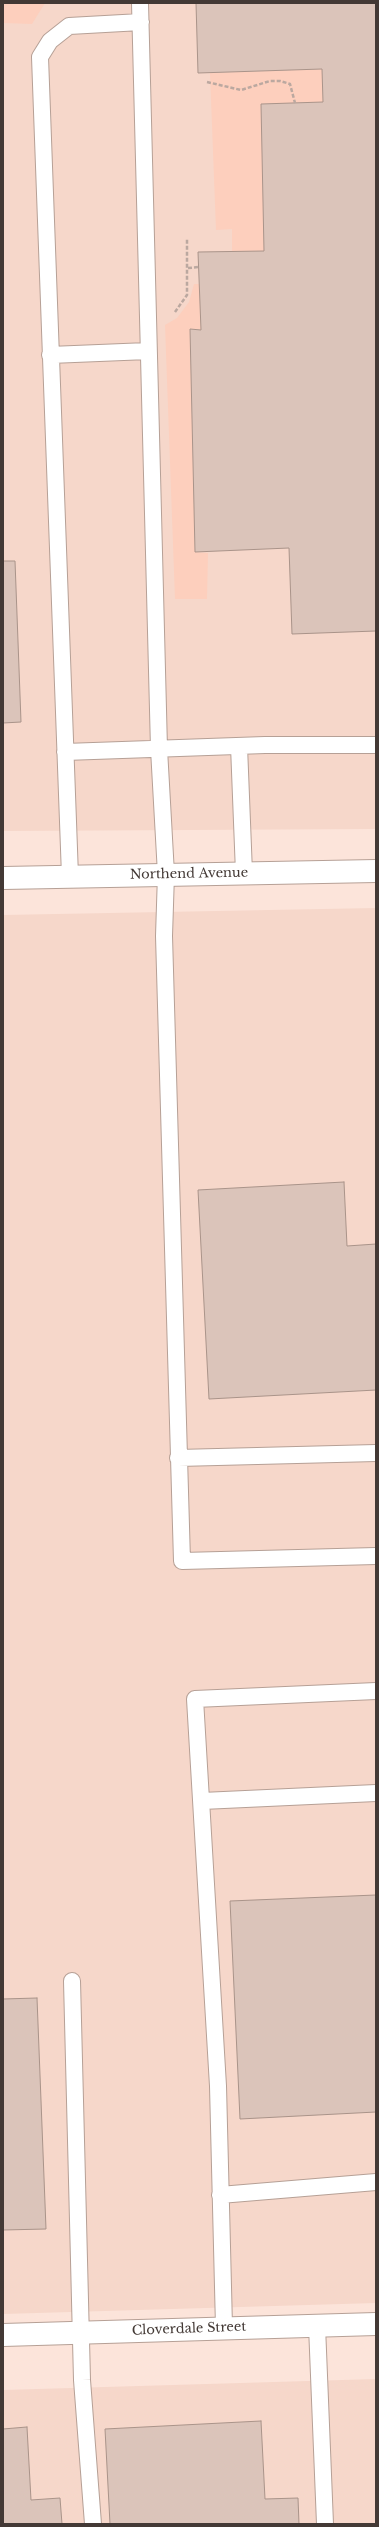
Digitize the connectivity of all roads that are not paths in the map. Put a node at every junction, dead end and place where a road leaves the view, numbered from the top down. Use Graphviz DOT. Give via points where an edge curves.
graph roads {
  1 [pos="140,3"];
  2 [pos="141,22"];
  3 [pos="148,351"];
  4 [pos="50,355"];
  5 [pos="376,745"];
  6 [pos="239,746"];
  7 [pos="159,749"];
  8 [pos="65,752"];
  9 [pos="376,871"];
  10 [pos="244,873"];
  11 [pos="166,874"];
  12 [pos="70,876"];
  13 [pos="3,878"];
  14 [pos="376,1453"];
  15 [pos="178,1458"];
  16 [pos="376,1556"];
  17 [pos="376,1691"];
  18 [pos="376,1793"];
  19 [pos="202,1801"];
  20 [pos="72,1981"];
  21 [pos="376,2182"];
  22 [pos="220,2195"];
  23 [pos="376,2324"];
  24 [pos="317,2326"];
  25 [pos="224,2327"];
  26 [pos="80,2332"];
  27 [pos="3,2335"];
  28 [pos="93,2524"];
  29 [pos="325,2524"];
  1 -- 2 [label="lane"];
  2 -- 3 [label="lane"];
  2 -- 4 [label="lane" via="69,26 50,41 40,57"];
  3 -- 4 [label="lane"];
  3 -- 7 [label="lane"];
  4 -- 8 [label="lane"];
  5 -- 6 [label="lane"];
  6 -- 7 [label="lane"];
  6 -- 10 [label="lane"];
  7 -- 8 [label="lane"];
  7 -- 11 [label="lane"];
  8 -- 12 [label="lane"];
  9 -- 10 [label="street, Northend Avenue"];
  10 -- 11 [label="street, Northend Avenue"];
  11 -- 12 [label="street, Northend Avenue"];
  11 -- 15 [label="lane" via="164,936"];
  12 -- 13 [label="street, Northend Avenue"];
  14 -- 15 [label="lane"];
  15 -- 16 [label="lane" via="182,1562"];
  17 -- 19 [label="lane" via="196,1699"];
  18 -- 19 [label="lane"];
  19 -- 22 [label="lane" via="218,2086"];
  20 -- 26 [label="lane"];
  21 -- 22 [label="lane"];
  22 -- 25 [label="lane"];
  23 -- 24 [label="street, Cloverdale Street"];
  24 -- 25 [label="street, Cloverdale Street"];
  24 -- 29 [label="lane"];
  25 -- 26 [label="street, Cloverdale Street"];
  26 -- 27 [label="street, Cloverdale Street"];
  26 -- 28 [label="lane"];
}
